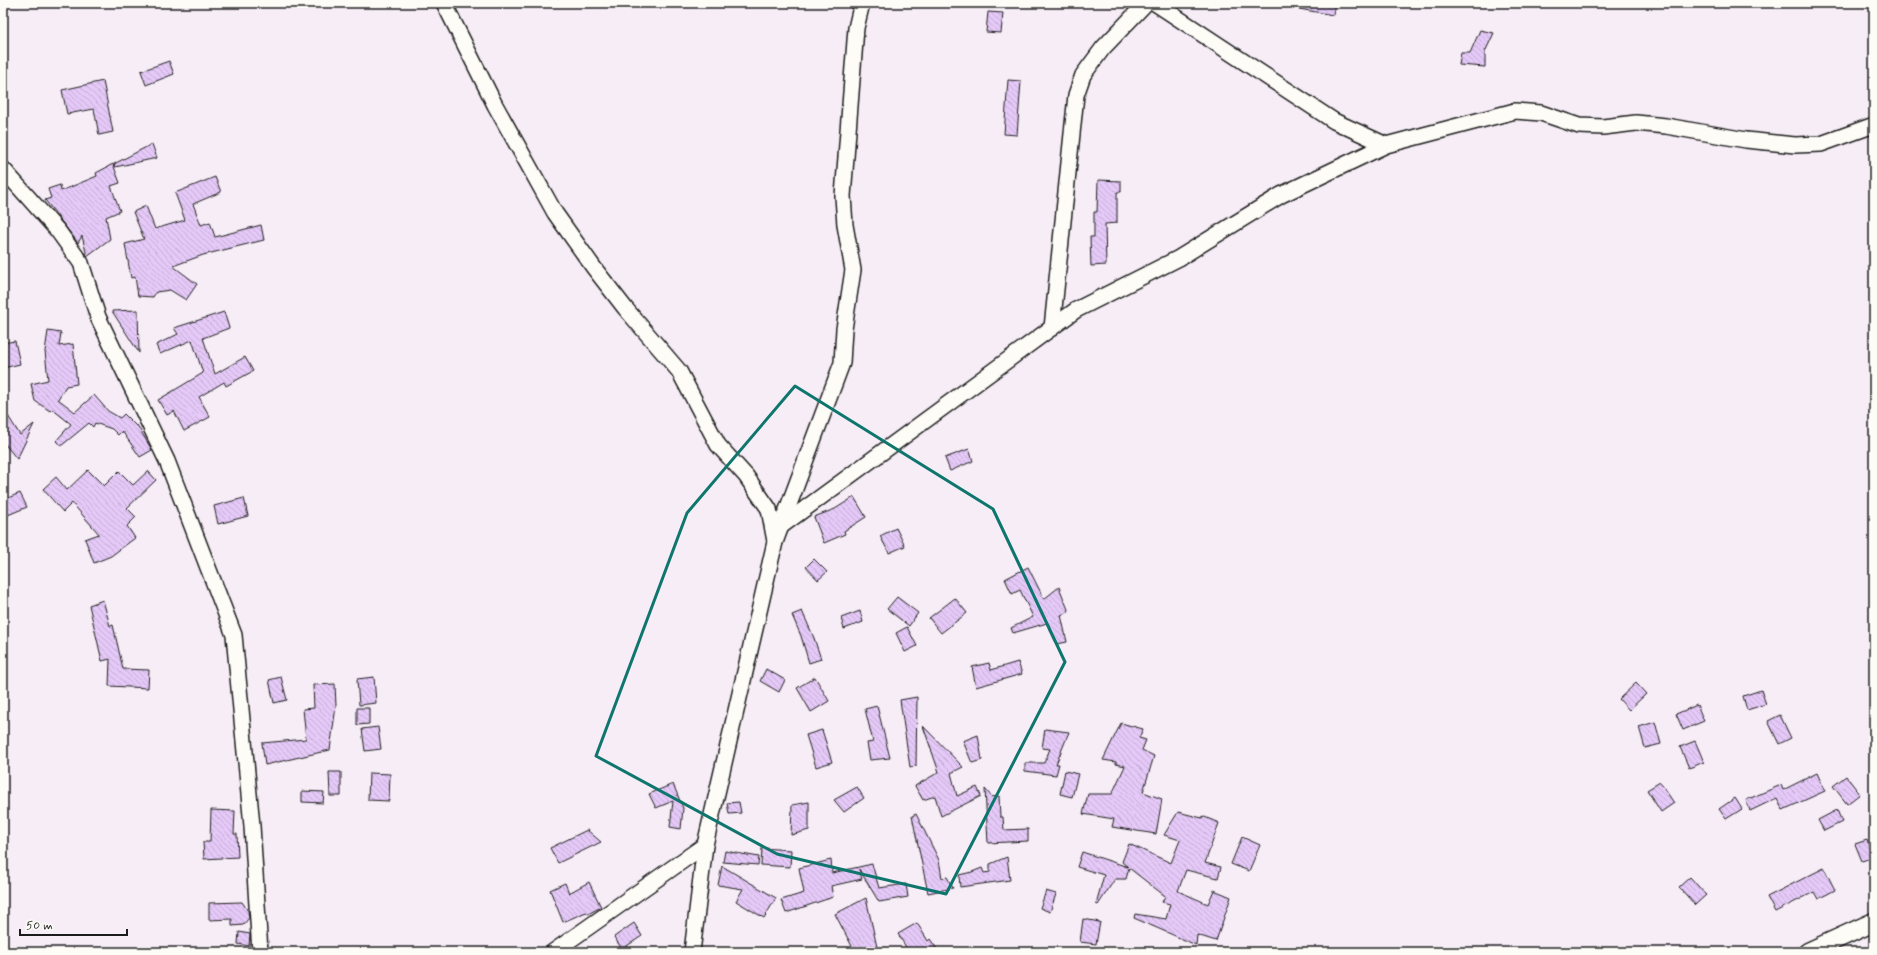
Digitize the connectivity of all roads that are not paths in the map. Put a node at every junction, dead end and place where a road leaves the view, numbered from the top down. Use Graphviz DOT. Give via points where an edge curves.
graph roads {
  1 [pos="444,3"];
  2 [pos="862,3"];
  3 [pos="1146,3"];
  4 [pos="1155,3"];
  5 [pos="1874,125"];
  6 [pos="1386,145"];
  7 [pos="3,169"];
  8 [pos="1052,328"];
  9 [pos="780,527"];
  10 [pos="775,542"];
  11 [pos="705,845"];
  12 [pos="1874,922"];
  13 [pos="260,952"];
  14 [pos="553,952"];
  15 [pos="692,952"];
  16 [pos="1808,952"];
  1 -- 10 [label="street" via="495,105 556,213 594,268 678,371 718,445 746,476 769,509"];
  2 -- 9 [label="street" via="856,28 843,196 853,270 844,329 842,363"];
  3 -- 8 [label="street" via="1103,48 1083,75 1076,95"];
  4 -- 6 [label="street" via="1334,121"];
  5 -- 6 [label="street" via="1821,144 1795,145 1636,123 1579,126 1541,112 1515,110"];
  6 -- 8 [label="street" via="1281,194 1179,258 1076,310"];
  7 -- 13 [label="street" via="58,231 81,262 98,317 167,461 234,635 252,826"];
  8 -- 9 [label="street"];
  9 -- 10 [label="street"];
  10 -- 11 [label="street"];
  11 -- 14 [label="street"];
  11 -- 15 [label="street"];
  12 -- 16 [label="street"];
}
